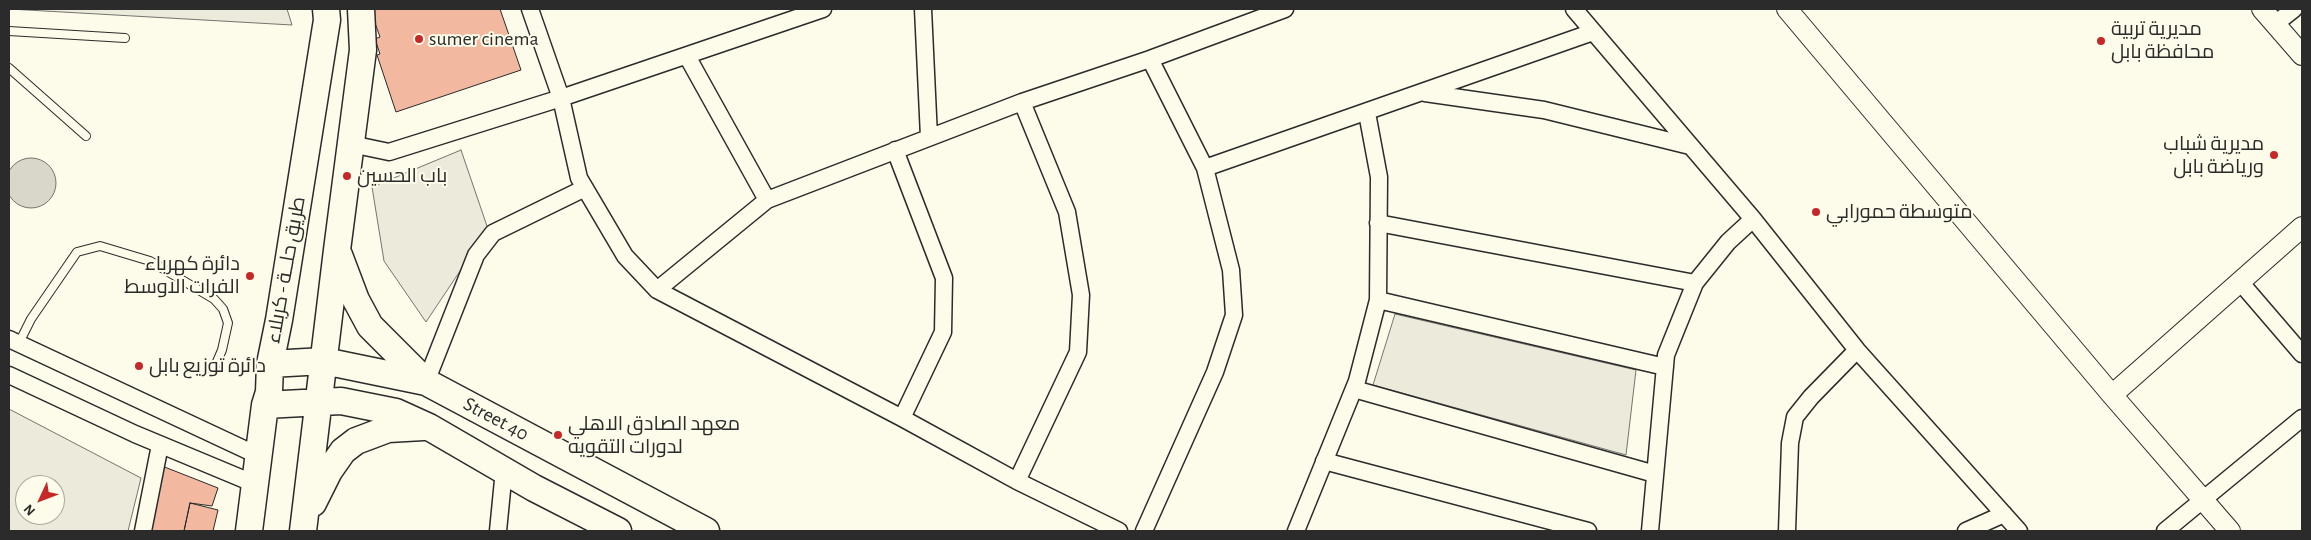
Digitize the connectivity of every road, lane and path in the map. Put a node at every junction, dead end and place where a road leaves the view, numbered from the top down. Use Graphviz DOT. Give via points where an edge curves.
graph roads {
  1 [pos="326,9"];
  2 [pos="360,9"];
  3 [pos="530,9"];
  4 [pos="823,9"];
  5 [pos="923,9"];
  6 [pos="1286,9"];
  7 [pos="1574,9"];
  8 [pos="1787,9"];
  9 [pos="2262,9"];
  10 [pos="2294,9"];
  11 [pos="1251,15"];
  12 [pos="2275,24"];
  13 [pos="9,31"];
  14 [pos="1594,32"];
  15 [pos="126,38"];
  16 [pos="2302,55"];
  17 [pos="687,56"];
  18 [pos="1150,59"];
  19 [pos="9,68"];
  20 [pos="1423,93"];
  21 [pos="561,98"];
  22 [pos="1022,102"];
  23 [pos="1367,113"];
  24 [pos="86,136"];
  25 [pos="930,137"];
  26 [pos="351,144"];
  27 [pos="1690,146"];
  28 [pos="895,150"];
  29 [pos="1205,168"];
  30 [pos="585,188"];
  31 [pos="767,200"];
  32 [pos="1753,219"];
  33 [pos="1378,223"];
  34 [pos="2302,227"];
  35 [pos="337,250"];
  36 [pos="1695,283"];
  37 [pos="2241,283"];
  38 [pos="657,290"];
  39 [pos="1378,300"];
  40 [pos="14,341"];
  41 [pos="1857,350"];
  42 [pos="2302,354"];
  43 [pos="324,361"];
  44 [pos="270,364"];
  45 [pos="1665,367"];
  46 [pos="213,371"];
  47 [pos="9,375"];
  48 [pos="426,382"];
  49 [pos="1354,389"];
  50 [pos="2112,395"];
  51 [pos="320,401"];
  52 [pos="265,405"];
  53 [pos="902,418"];
  54 [pos="2302,418"];
  55 [pos="429,427"];
  56 [pos="160,445"];
  57 [pos="250,452"];
  58 [pos="1324,461"];
  59 [pos="504,470"];
  60 [pos="1655,474"];
  61 [pos="243,479"];
  62 [pos="1016,481"];
  63 [pos="2203,500"];
  64 [pos="2004,514"];
  65 [pos="304,525"];
  66 [pos="142,531"];
  67 [pos="249,531"];
  68 [pos="498,531"];
  69 [pos="618,531"];
  70 [pos="706,531"];
  71 [pos="1119,531"];
  72 [pos="1144,531"];
  73 [pos="1296,531"];
  74 [pos="1588,531"];
  75 [pos="1650,531"];
  76 [pos="1787,531"];
  77 [pos="1966,531"];
  78 [pos="2019,531"];
  79 [pos="2165,531"];
  80 [pos="2230,531"];
  1 -- 44 [label="main road, طريق حلــة - كربلاء" via="327,20"];
  2 -- 26 [label="main road" via="363,50"];
  3 -- 21 [label="street"];
  4 -- 17 [label="street"];
  5 -- 25 [label="street"];
  6 -- 11 [label="street"];
  7 -- 14 [label="street"];
  8 -- 50 [label="street"];
  9 -- 12 [label="street"];
  10 -- 12 [label="street"];
  11 -- 18 [label="street"];
  12 -- 16 [label="street"];
  13 -- 15 [label="lane"];
  14 -- 20 [label="street"];
  14 -- 27 [label="street"];
  17 -- 21 [label="street"];
  17 -- 31 [label="street"];
  18 -- 22 [label="street"];
  18 -- 29 [label="street"];
  19 -- 24 [label="lane"];
  20 -- 23 [label="street"];
  20 -- 27 [label="street" via="1544,110"];
  21 -- 26 [label="street" via="389,152"];
  21 -- 30 [label="street" via="579,178"];
  22 -- 25 [label="street"];
  22 -- 62 [label="street" via="1066,212 1081,295 1078,352"];
  23 -- 29 [label="street"];
  23 -- 33 [label="street" via="1379,177"];
  25 -- 28 [label="street"];
  26 -- 35 [label="main road"];
  27 -- 32 [label="street"];
  28 -- 31 [label="street"];
  28 -- 53 [label="street" via="944,278 943,332"];
  29 -- 72 [label="street" via="1231,270 1234,315 1215,372"];
  30 -- 38 [label="street" via="625,256"];
  30 -- 48 [label="street" via="493,233 476,255"];
  31 -- 38 [label="street"];
  32 -- 36 [label="street" via="1728,242"];
  32 -- 41 [label="street"];
  33 -- 36 [label="street"];
  33 -- 39 [label="street"];
  34 -- 37 [label="street"];
  35 -- 43 [label="main road"];
  35 -- 48 [label="main road" via="370,326"];
  36 -- 45 [label="street" via="1666,355"];
  37 -- 42 [label="street"];
  37 -- 50 [label="street"];
  38 -- 53 [label="street"];
  39 -- 45 [label="street"];
  39 -- 49 [label="street"];
  40 -- 46 [label="lane" via="78,252 100,246 150,261 214,300 223,309 228,323"];
  40 -- 57 [label="street"];
  41 -- 64 [label="street"];
  41 -- 76 [label="street" via="1794,416"];
  43 -- 44 [label="main road, Street 40"];
  43 -- 48 [label="main road, Street 40"];
  43 -- 51 [label="main road"];
  44 -- 52 [label="main road, طريق حلــة - كربلاء"];
  45 -- 60 [label="street"];
  47 -- 56 [label="street"];
  48 -- 70 [label="main road, Street 40"];
  49 -- 58 [label="street"];
  49 -- 60 [label="street"];
  50 -- 63 [label="street"];
  51 -- 52 [label="main road, Street 40"];
  51 -- 55 [label="main road, Street 40" via="340,401 396,412"];
  51 -- 65 [label="main road"];
  52 -- 57 [label="main road, طريق حلــة - كربلاء"];
  53 -- 62 [label="street"];
  54 -- 63 [label="street"];
  55 -- 59 [label="main road, Street 40"];
  55 -- 65 [label="main road" via="388,429 356,440 343,451 329,471"];
  56 -- 61 [label="street"];
  56 -- 66 [label="street"];
  57 -- 61 [label="main road, طريق حلــة - كربلاء"];
  58 -- 73 [label="street"];
  58 -- 74 [label="street"];
  59 -- 68 [label="street"];
  59 -- 69 [label="main road, Street 40"];
  60 -- 75 [label="street"];
  61 -- 67 [label="main road, طريق حلــة - كربلاء"];
  62 -- 71 [label="street"];
  63 -- 79 [label="street"];
  63 -- 80 [label="street"];
  64 -- 77 [label="street"];
  64 -- 78 [label="street"];
}
